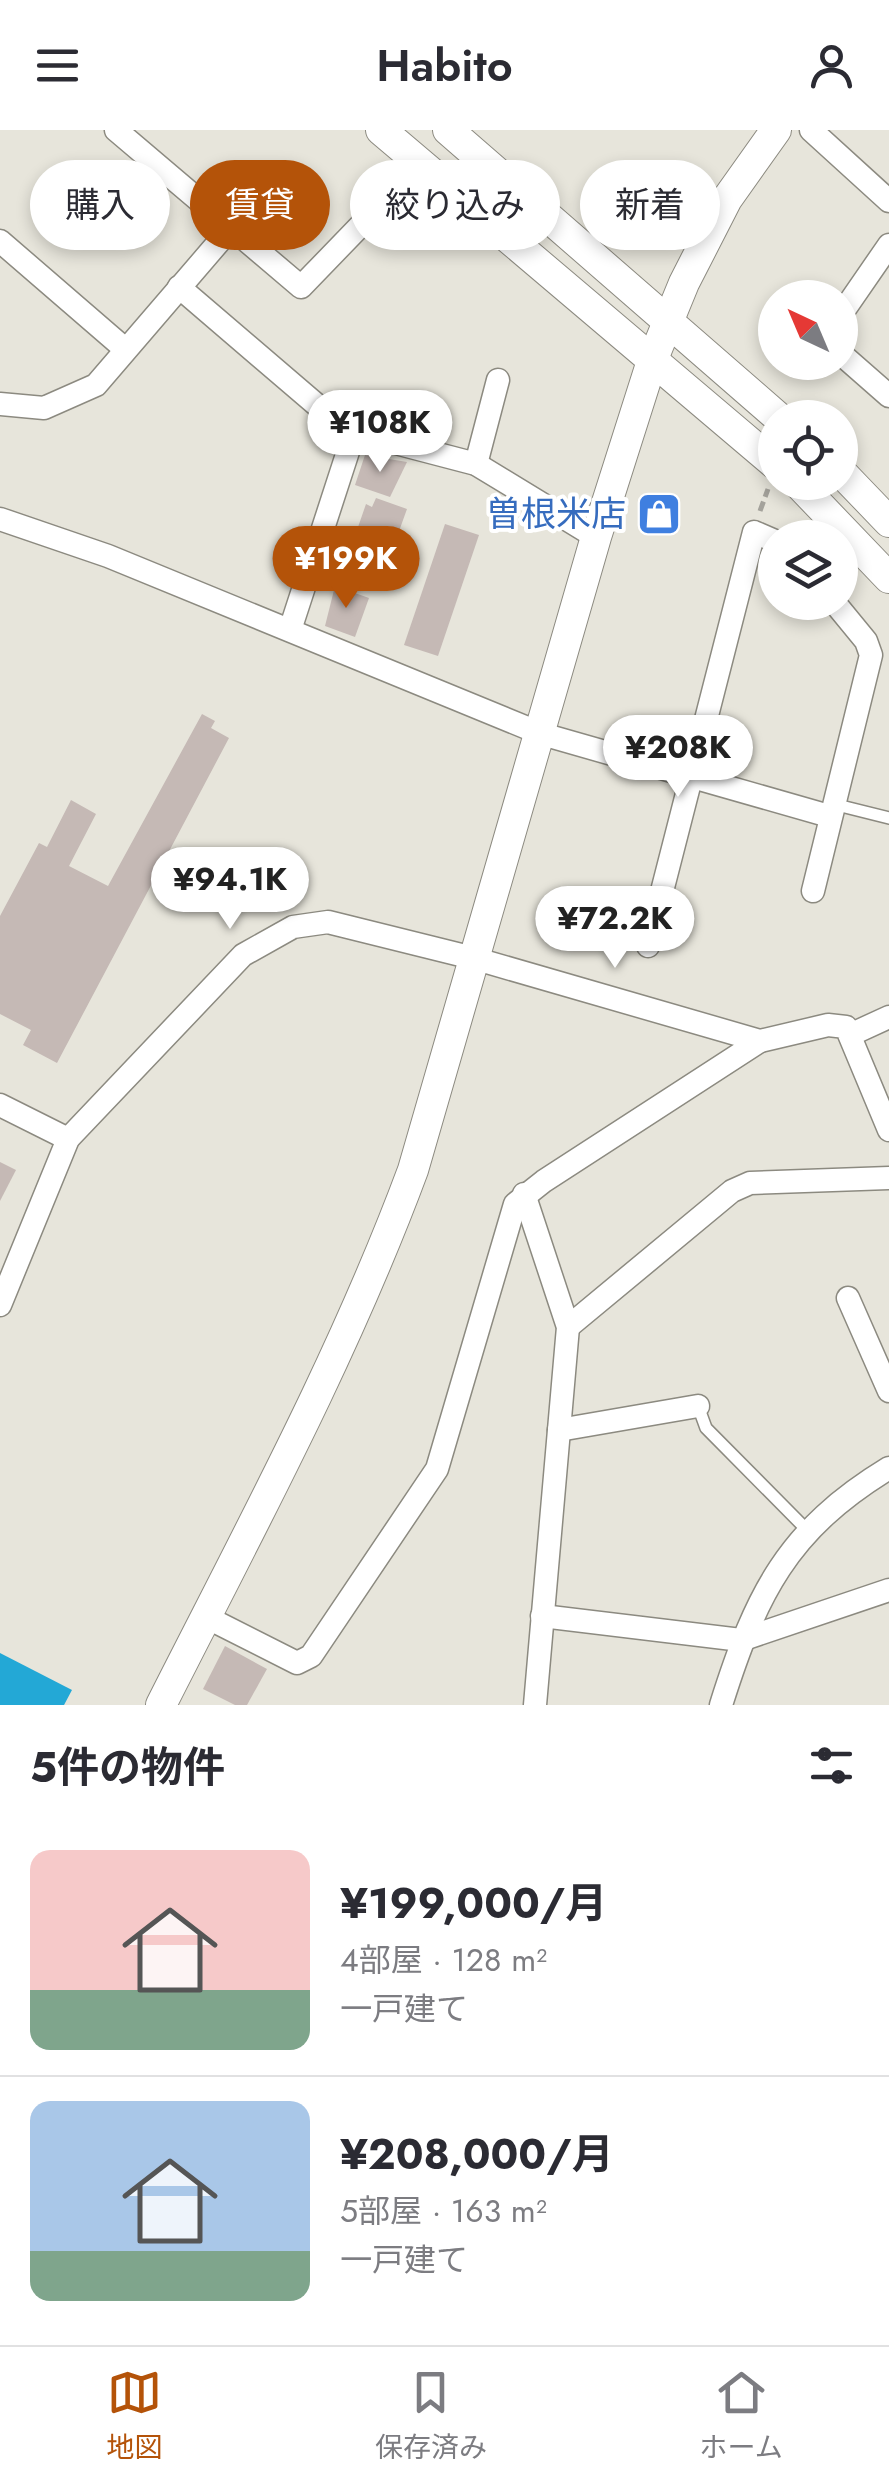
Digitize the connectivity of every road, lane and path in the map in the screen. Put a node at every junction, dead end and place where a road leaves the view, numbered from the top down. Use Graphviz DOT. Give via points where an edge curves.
graph roads {
  1 [pos="116,130"];
  2 [pos="380,130"];
  3 [pos="448,130"];
  4 [pos="776,130"];
  5 [pos="810,130"];
  6 [pos="415,160"];
  7 [pos="190,194"];
  8 [pos="889,201"];
  9 [pos="350,236"];
  10 [pos="0,241"];
  11 [pos="889,244"];
  12 [pos="211,250"];
  13 [pos="256,250"];
  14 [pos="521,250"];
  15 [pos="178,288"];
  16 [pos="858,290"];
  17 [pos="668,322"];
  18 [pos="124,349"];
  19 [pos="652,361"];
  20 [pos="858,369"];
  21 [pos="498,380"];
  22 [pos="889,396"];
  23 [pos="758,401"];
  24 [pos="0,404"];
  25 [pos="354,433"];
  26 [pos="758,450"];
  27 [pos="476,464"];
  28 [pos="858,489"];
  29 [pos="814,500"];
  30 [pos="0,519"];
  31 [pos="889,522"];
  32 [pos="758,534"];
  33 [pos="596,537"];
  34 [pos="889,578"];
  35 [pos="849,620"];
  36 [pos="290,630"];
  37 [pos="542,734"];
  38 [pos="691,776"];
  39 [pos="831,810"];
  40 [pos="889,818"];
  41 [pos="813,890"];
  42 [pos="648,946"];
  43 [pos="473,958"];
  44 [pos="889,1018"];
  45 [pos="852,1034"];
  46 [pos="760,1041"];
  47 [pos="0,1105"];
  48 [pos="889,1130"];
  49 [pos="68,1139"];
  50 [pos="889,1178"];
  51 [pos="524,1194"];
  52 [pos="848,1298"];
  53 [pos="0,1305"];
  54 [pos="568,1328"];
  55 [pos="889,1391"];
  56 [pos="698,1406"];
  57 [pos="558,1430"];
  58 [pos="889,1468"];
  59 [pos="808,1532"];
  60 [pos="889,1590"];
  61 [pos="542,1616"];
  62 [pos="206,1617"];
  63 [pos="742,1640"];
  64 [pos="161,1705"];
  65 [pos="534,1705"];
  66 [pos="721,1705"];
  1 -- 7 [label="street"];
  2 -- 6 [label="street"];
  3 -- 17 [label="street"];
  4 -- 17 [label="street" via="727,199"];
  5 -- 8 [label="street"];
  9 -- 13 [label="street" via="301,287"];
  10 -- 18 [label="street"];
  11 -- 16 [label="street"];
  12 -- 15 [label="street"];
  14 -- 19 [label="street"];
  15 -- 18 [label="street"];
  15 -- 25 [label="street"];
  17 -- 19 [label="street"];
  17 -- 23 [label="street"];
  18 -- 24 [label="street" via="96,385 44,408"];
  19 -- 26 [label="street"];
  19 -- 33 [label="street"];
  20 -- 22 [label="street"];
  21 -- 27 [label="street"];
  25 -- 27 [label="street"];
  25 -- 36 [label="street"];
  27 -- 33 [label="street"];
  28 -- 31 [label="street"];
  29 -- 34 [label="street"];
  30 -- 36 [label="street"];
  32 -- 38 [label="street"];
  33 -- 37 [label="street"];
  35 -- 39 [label="street" via="871,655"];
  36 -- 37 [label="street"];
  37 -- 38 [label="street"];
  37 -- 43 [label="street"];
  38 -- 39 [label="street"];
  38 -- 42 [label="street"];
  39 -- 40 [label="lane"];
  39 -- 41 [label="street"];
  43 -- 46 [label="street"];
  43 -- 49 [label="street" via="328,922 278,933 242,955"];
  43 -- 62 [label="street" via="412,1170 376,1268"];
  44 -- 45 [label="street"];
  45 -- 46 [label="street" via="828,1025"];
  45 -- 48 [label="street"];
  46 -- 51 [label="street"];
  47 -- 49 [label="street"];
  49 -- 53 [label="street"];
  50 -- 54 [label="street" via="750,1183 732,1191"];
  51 -- 54 [label="street"];
  51 -- 62 [label="street" via="437,1469 311,1656 296,1663"];
  52 -- 55 [label="street"];
  54 -- 57 [label="street"];
  56 -- 57 [label="street"];
  56 -- 59 [label="lane" via="706,1428"];
  57 -- 61 [label="street"];
  58 -- 59 [label="street" via="852,1490"];
  59 -- 63 [label="street" via="774,1572"];
  60 -- 63 [label="street"];
  61 -- 63 [label="street"];
  61 -- 65 [label="street"];
  62 -- 64 [label="street"];
  63 -- 66 [label="street"];
}
